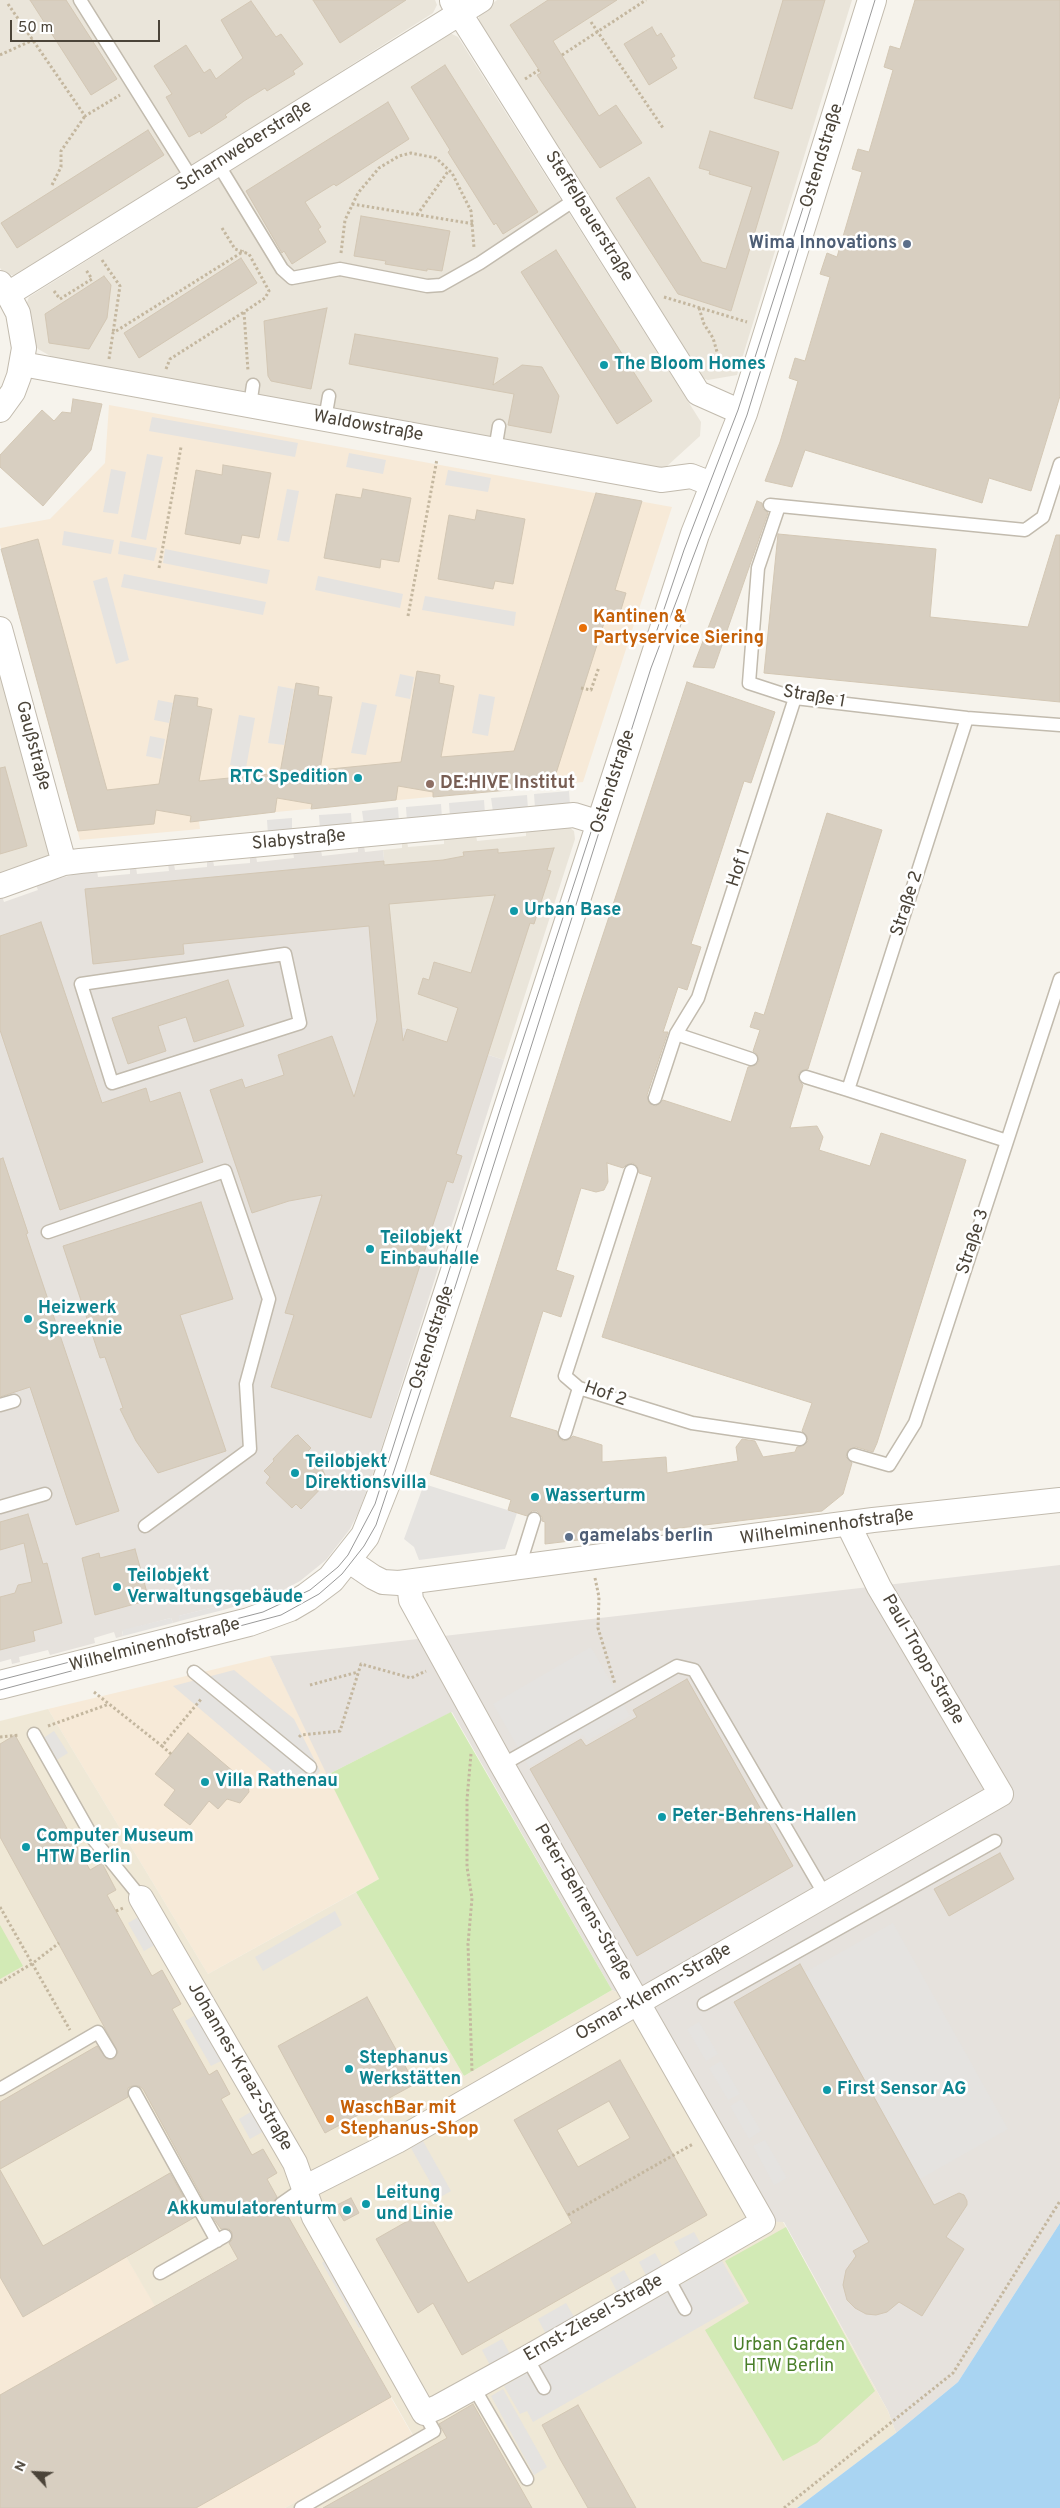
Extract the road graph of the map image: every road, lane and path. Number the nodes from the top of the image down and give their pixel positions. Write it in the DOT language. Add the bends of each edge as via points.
graph roads {
  1 [pos="80,0"];
  2 [pos="481,0"];
  3 [pos="646,0"];
  4 [pos="872,0"];
  5 [pos="8,4"];
  6 [pos="455,7"];
  7 [pos="591,22"];
  8 [pos="598,31"];
  9 [pos="34,40"];
  10 [pos="562,54"];
  11 [pos="0,55"];
  12 [pos="539,70"];
  13 [pos="524,80"];
  14 [pos="134,86"];
  15 [pos="85,116"];
  16 [pos="663,128"];
  17 [pos="218,164"];
  18 [pos="449,170"];
  19 [pos="192,179"];
  20 [pos="52,185"];
  21 [pos="576,199"];
  22 [pos="352,204"];
  23 [pos="417,215"];
  24 [pos="474,224"];
  25 [pos="222,228"];
  26 [pos="245,251"];
  27 [pos="102,260"];
  28 [pos="480,263"];
  29 [pos="340,269"];
  30 [pos="86,270"];
  31 [pos="4,288"];
  32 [pos="54,290"];
  33 [pos="659,296"];
  34 [pos="698,308"];
  35 [pos="244,312"];
  36 [pos="748,322"];
  37 [pos="113,333"];
  38 [pos="109,359"];
  39 [pos="22,364"];
  40 [pos="166,369"];
  41 [pos="722,369"];
  42 [pos="250,390"];
  43 [pos="0,410"];
  44 [pos="743,413"];
  45 [pos="499,426"];
  46 [pos="181,447"];
  47 [pos="495,450"];
  48 [pos="438,457"];
  49 [pos="1060,464"];
  50 [pos="714,485"];
  51 [pos="158,568"];
  52 [pos="408,616"];
  53 [pos="0,629"];
  54 [pos="599,666"];
  55 [pos="581,688"];
  56 [pos="795,698"];
  57 [pos="967,718"];
  58 [pos="1060,725"];
  59 [pos="600,822"];
  60 [pos="64,864"];
  61 [pos="0,886"];
  62 [pos="1060,979"];
  63 [pos="676,1034"];
  64 [pos="750,1059"];
  65 [pos="188,1061"];
  66 [pos="806,1077"];
  67 [pos="848,1090"];
  68 [pos="655,1098"];
  69 [pos="1007,1141"];
  70 [pos="631,1171"];
  71 [pos="48,1232"];
  72 [pos="579,1388"];
  73 [pos="14,1400"];
  74 [pos="0,1405"];
  75 [pos="564,1433"];
  76 [pos="800,1439"];
  77 [pos="854,1455"];
  78 [pos="45,1494"];
  79 [pos="1060,1500"];
  80 [pos="0,1507"];
  81 [pos="534,1519"];
  82 [pos="848,1524"];
  83 [pos="145,1526"];
  84 [pos="592,1558"];
  85 [pos="348,1560"];
  86 [pos="519,1567"];
  87 [pos="409,1582"];
  88 [pos="446,1662"];
  89 [pos="194,1672"];
  90 [pos="358,1672"];
  91 [pos="0,1685"];
  92 [pos="310,1685"];
  93 [pos="212,1686"];
  94 [pos="94,1692"];
  95 [pos="620,1699"];
  96 [pos="110,1704"];
  97 [pos="57,1721"];
  98 [pos="34,1734"];
  99 [pos="486,1734"];
  100 [pos="162,1746"];
  101 [pos="289,1749"];
  102 [pos="171,1754"];
  103 [pos="502,1765"];
  104 [pos="310,1767"];
  105 [pos="1001,1794"];
  106 [pos="994,1841"];
  107 [pos="825,1895"];
  108 [pos="141,1898"];
  109 [pos="0,1907"];
  110 [pos="59,1943"];
  111 [pos="33,1963"];
  112 [pos="0,1983"];
  113 [pos="639,2002"];
  114 [pos="704,2004"];
  115 [pos="78,2044"];
  116 [pos="110,2052"];
  117 [pos="0,2089"];
  118 [pos="135,2093"];
  119 [pos="479,2093"];
  120 [pos="713,2132"];
  121 [pos="304,2188"];
  122 [pos="1060,2201"];
  123 [pos="281,2204"];
  124 [pos="568,2216"];
  125 [pos="763,2222"];
  126 [pos="160,2273"];
  127 [pos="667,2276"];
  128 [pos="685,2309"];
  129 [pos="527,2358"];
  130 [pos="474,2388"];
  131 [pos="544,2388"];
  132 [pos="424,2412"];
  133 [pos="527,2479"];
  134 [pos="301,2508"];
  135 [pos="784,2508"];
  1 -- 14 [label="lane"];
  2 -- 6 [label="street, Scharnweberstraße"];
  3 -- 8 [label="path"];
  4 -- 44 [label="street, Ostendstraße"];
  5 -- 9 [label="path"];
  6 -- 17 [label="street, Scharnweberstraße"];
  6 -- 21 [label="street, Steffelbauerstraße"];
  7 -- 8 [label="path"];
  8 -- 10 [label="path"];
  8 -- 16 [label="path"];
  9 -- 11 [label="path"];
  9 -- 15 [label="path"];
  12 -- 13 [label="path"];
  14 -- 15 [label="path"];
  14 -- 19 [label="lane"];
  15 -- 20 [label="path" via="61,152 61,167"];
  17 -- 19 [label="street, Scharnweberstraße"];
  17 -- 29 [label="lane" via="282,269 292,278"];
  18 -- 22 [label="path" via="436,158 410,153 398,156 379,168"];
  18 -- 23 [label="path"];
  18 -- 24 [label="path" via="471,211"];
  19 -- 31 [label="street, Scharnweberstraße"];
  21 -- 28 [label="lane"];
  21 -- 44 [label="street, Steffelbauerstraße" via="698,393"];
  22 -- 23 [label="path"];
  22 -- 29 [label="path" via="341,235"];
  23 -- 24 [label="path"];
  24 -- 28 [label="path" via="474,255"];
  25 -- 26 [label="path" via="236,249"];
  26 -- 35 [label="path" via="269,291 266,298"];
  26 -- 37 [label="path"];
  27 -- 37 [label="path" via="120,286"];
  28 -- 29 [label="lane" via="441,285 427,286"];
  30 -- 32 [label="path" via="92,279 60,300"];
  31 -- 39 [label="street" via="18,313 22,329"];
  33 -- 34 [label="path"];
  34 -- 36 [label="path"];
  34 -- 41 [label="path" via="713,338"];
  35 -- 40 [label="path" via="170,359"];
  35 -- 42 [label="path"];
  37 -- 38 [label="path"];
  39 -- 42 [label="street, Waldowstraße"];
  39 -- 43 [label="street" via="13,392"];
  42 -- 47 [label="street, Waldowstraße"];
  44 -- 50 [label="street, Ostendstraße"];
  45 -- 47 [label="lane"];
  46 -- 51 [label="path"];
  47 -- 50 [label="street, Waldowstraße" via="661,480 691,476"];
  48 -- 52 [label="path"];
  49 -- 56 [label="lane, Straße 1" via="1043,517 1025,530 774,505 758,568 748,683"];
  50 -- 59 [label="street, Ostendstraße"];
  53 -- 60 [label="street, Gaußstraße"];
  54 -- 55 [label="path" via="591,690"];
  56 -- 57 [label="lane, Straße 1"];
  56 -- 63 [label="lane, Hof 1" via="698,998"];
  57 -- 58 [label="lane, Straße 1"];
  57 -- 67 [label="lane, Straße 2"];
  59 -- 60 [label="street, Slabystraße" via="574,816"];
  59 -- 85 [label="street, Ostendstraße" via="386,1483 369,1529"];
  60 -- 61 [label="street, Slabystraße"];
  62 -- 69 [label="lane, Straße 3"];
  63 -- 64 [label="lane"];
  63 -- 68 [label="lane, Hof 1"];
  65 -- 65 [label="lane" via="112,1083 81,984 285,954 300,1024"];
  66 -- 67 [label="lane"];
  67 -- 69 [label="lane"];
  69 -- 77 [label="lane, Straße 3" via="915,1423 889,1465"];
  70 -- 72 [label="lane, Hof 2" via="565,1376"];
  71 -- 83 [label="lane" via="225,1171 269,1299 246,1384 250,1449"];
  72 -- 75 [label="lane"];
  72 -- 76 [label="lane, Hof 2" via="692,1423"];
  73 -- 74 [label="lane"];
  78 -- 80 [label="lane"];
  79 -- 82 [label="street, Wilhelminenhofstraße"];
  81 -- 86 [label="lane"];
  82 -- 84 [label="street, Wilhelminenhofstraße"];
  82 -- 105 [label="street, Paul-Tropp-Straße" via="879,1587"];
  84 -- 86 [label="street, Wilhelminenhofstraße"];
  84 -- 95 [label="path" via="599,1597 598,1628"];
  85 -- 87 [label="street, Wilhelminenhofstraße" via="383,1582"];
  85 -- 91 [label="street, Wilhelminenhofstraße" via="320,1589 271,1614"];
  86 -- 87 [label="street, Wilhelminenhofstraße"];
  87 -- 88 [label="street, Peter-Behrens-Straße" via="411,1600"];
  88 -- 90 [label="path" via="411,1678 361,1664"];
  88 -- 99 [label="street, Peter-Behrens-Straße"];
  89 -- 93 [label="lane, Wilhelminenhofstraße"];
  90 -- 92 [label="path"];
  90 -- 101 [label="path" via="340,1731 301,1735"];
  93 -- 100 [label="path"];
  93 -- 101 [label="lane, Wilhelminenhofstraße"];
  94 -- 96 [label="path"];
  95 -- 103 [label="lane"];
  95 -- 107 [label="lane" via="676,1666 694,1670"];
  96 -- 97 [label="path"];
  96 -- 100 [label="path"];
  98 -- 108 [label="lane, Johannes-Kraaz-Straße" via="94,1840"];
  99 -- 103 [label="street, Peter-Behrens-Straße"];
  99 -- 119 [label="path" via="473,1741 467,1799 467,1867 472,1898 468,1944 472,2077"];
  100 -- 102 [label="path"];
  101 -- 104 [label="lane, Wilhelminenhofstraße"];
  103 -- 113 [label="street, Peter-Behrens-Straße"];
  105 -- 107 [label="street, Osmar-Klemm-Straße"];
  106 -- 114 [label="lane"];
  107 -- 113 [label="street, Osmar-Klemm-Straße"];
  108 -- 121 [label="street, Johannes-Kraaz-Straße" via="294,2162"];
  109 -- 111 [label="path"];
  110 -- 111 [label="path"];
  111 -- 112 [label="path"];
  111 -- 115 [label="path"];
  113 -- 119 [label="street, Osmar-Klemm-Straße"];
  113 -- 120 [label="street, Peter-Behrens-Straße"];
  115 -- 116 [label="lane" via="98,2032"];
  115 -- 117 [label="lane"];
  118 -- 126 [label="lane" via="221,2239"];
  119 -- 121 [label="street, Osmar-Klemm-Straße"];
  120 -- 124 [label="path"];
  120 -- 125 [label="street, Peter-Behrens-Straße"];
  121 -- 123 [label="lane"];
  121 -- 132 [label="street, Johannes-Kraaz-Straße" via="314,2217"];
  122 -- 135 [label="path" via="953,2373"];
  125 -- 127 [label="street, Ernst-Ziesel-Straße"];
  127 -- 128 [label="lane"];
  127 -- 129 [label="street, Ernst-Ziesel-Straße"];
  129 -- 130 [label="street, Ernst-Ziesel-Straße"];
  129 -- 131 [label="lane"];
  130 -- 132 [label="street, Ernst-Ziesel-Straße"];
  130 -- 133 [label="lane"];
  132 -- 134 [label="lane" via="434,2431"];
}
